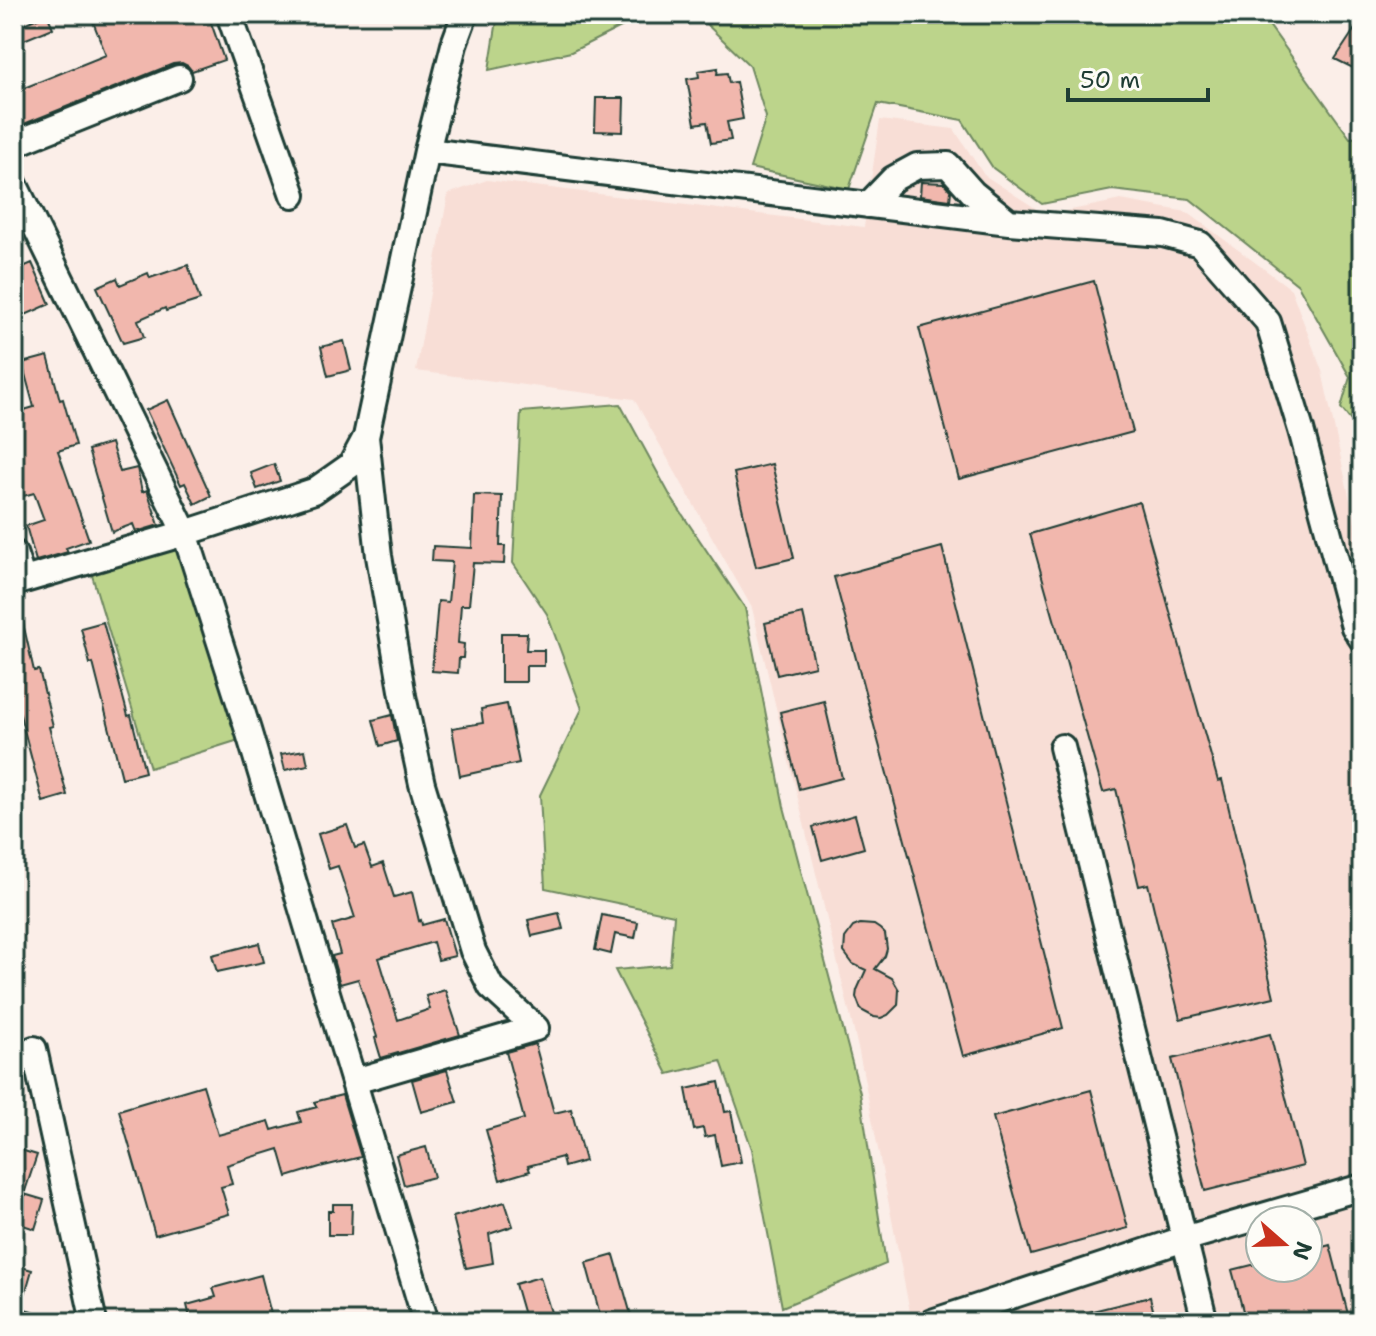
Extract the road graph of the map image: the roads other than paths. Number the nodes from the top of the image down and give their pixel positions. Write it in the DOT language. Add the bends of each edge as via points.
graph roads {
  1 [pos="229,14"];
  2 [pos="465,14"];
  3 [pos="179,78"];
  4 [pos="14,144"];
  5 [pos="427,151"];
  6 [pos="16,194"];
  7 [pos="293,195"];
  8 [pos="868,205"];
  9 [pos="1009,222"];
  10 [pos="366,437"];
  11 [pos="185,533"];
  12 [pos="14,553"];
  13 [pos="18,582"];
  14 [pos="1362,639"];
  15 [pos="1062,747"];
  16 [pos="34,1049"];
  17 [pos="355,1081"];
  18 [pos="1362,1187"];
  19 [pos="1184,1239"];
  20 [pos="94,1322"];
  21 [pos="426,1322"];
  22 [pos="932,1322"];
  23 [pos="1205,1322"];
  1 -- 7 [label="street"];
  2 -- 5 [label="street"];
  3 -- 4 [label="street"];
  5 -- 8 [label="street"];
  5 -- 10 [label="street"];
  6 -- 11 [label="street"];
  8 -- 9 [label="street"];
  8 -- 9 [label="street" via="893,179 917,166 948,165"];
  9 -- 14 [label="street" via="1163,234 1200,244 1268,322 1354,627"];
  10 -- 11 [label="street" via="351,465 314,491"];
  10 -- 17 [label="street" via="379,556 422,784 473,951 491,987 536,1028"];
  11 -- 13 [label="street"];
  11 -- 17 [label="street"];
  12 -- 13 [label="street"];
  15 -- 19 [label="street"];
  16 -- 20 [label="street"];
  17 -- 21 [label="street"];
  18 -- 19 [label="street"];
  19 -- 22 [label="street"];
  19 -- 23 [label="street"];
}
